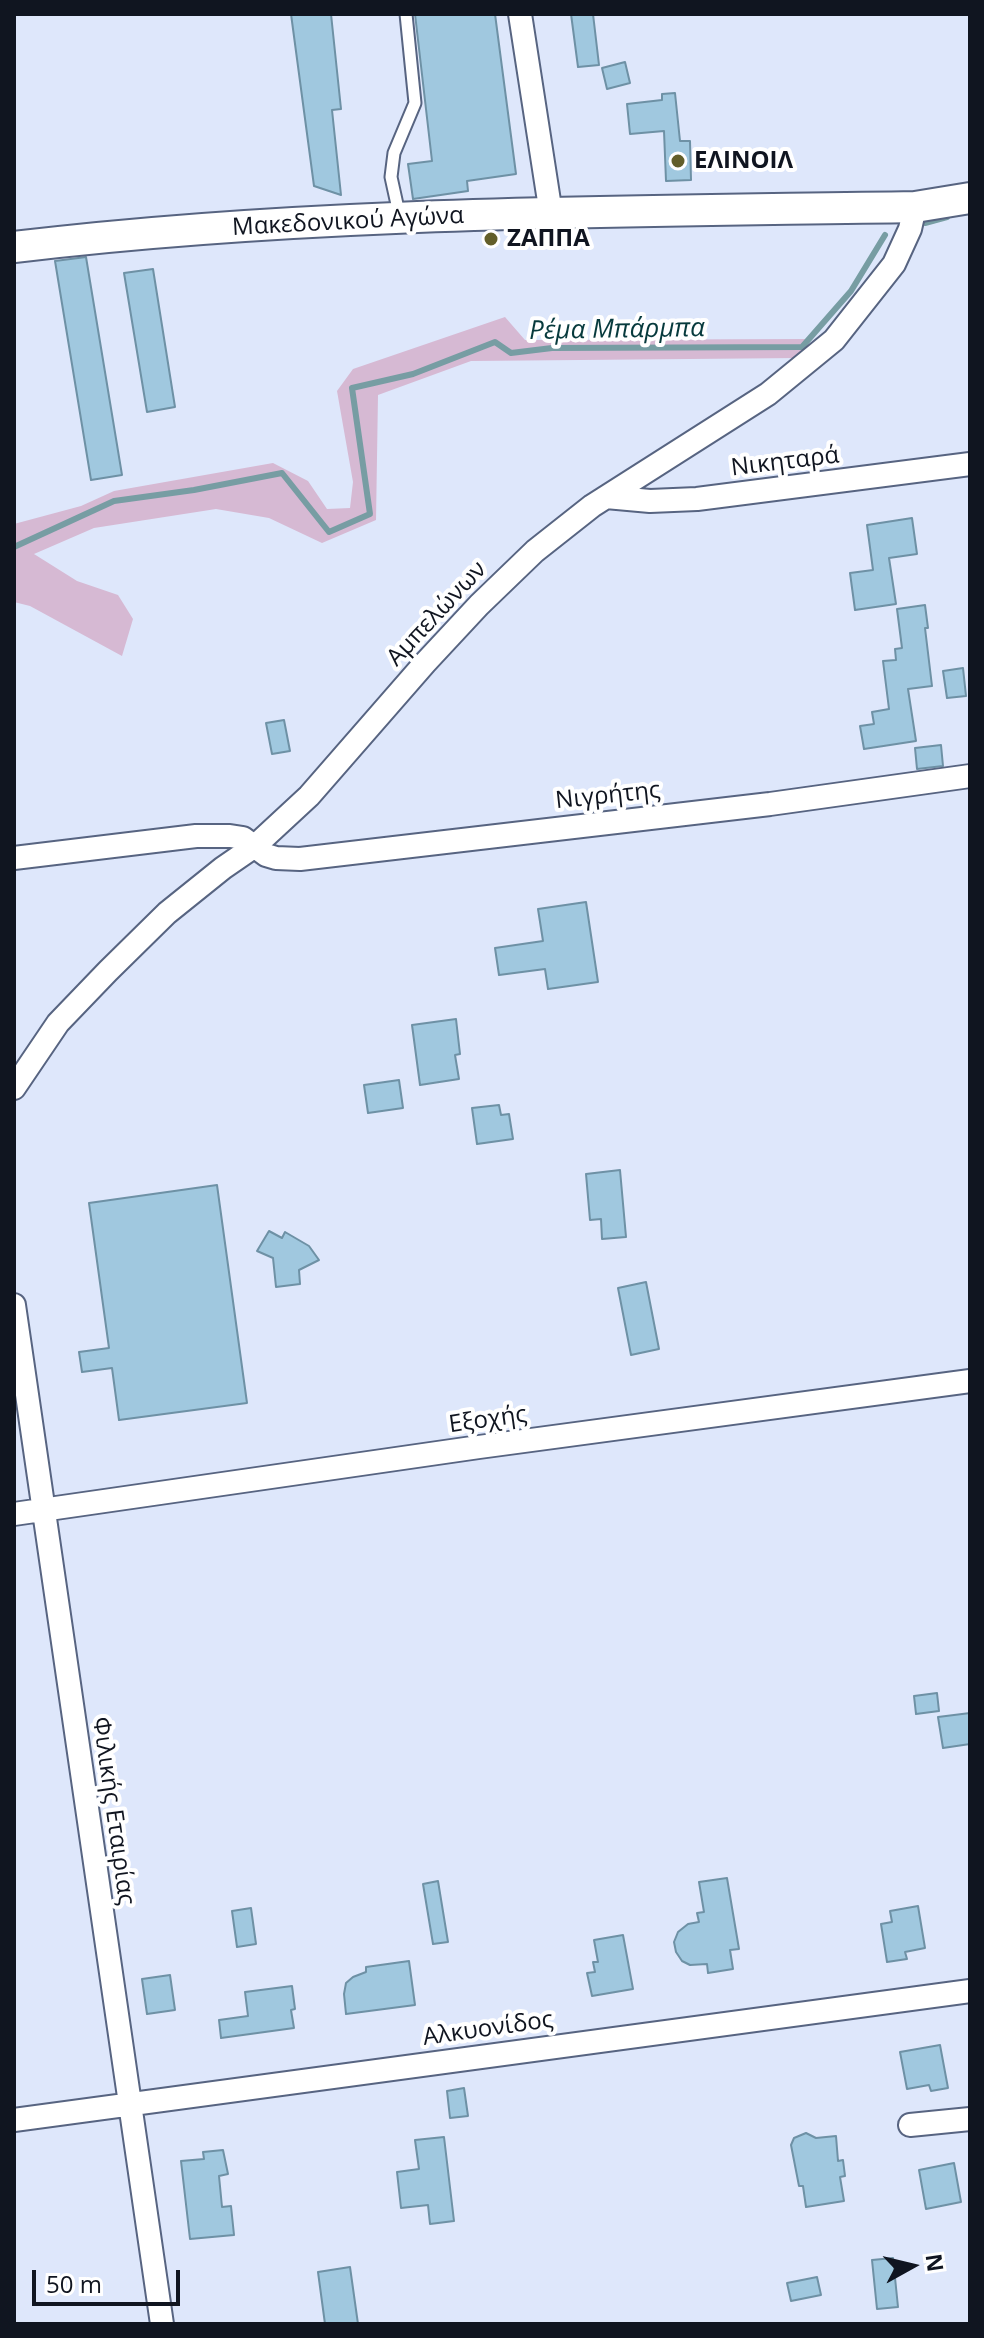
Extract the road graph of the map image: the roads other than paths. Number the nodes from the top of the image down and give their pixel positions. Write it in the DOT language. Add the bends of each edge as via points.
graph roads {
  1 [pos="406,14"];
  2 [pos="520,14"];
  3 [pos="970,198"];
  4 [pos="915,207"];
  5 [pos="551,214"];
  6 [pos="400,218"];
  7 [pos="14,247"];
  8 [pos="970,464"];
  9 [pos="606,497"];
  10 [pos="970,776"];
  11 [pos="255,846"];
  12 [pos="14,858"];
  13 [pos="14,1088"];
  14 [pos="14,1305"];
  15 [pos="970,1381"];
  16 [pos="43,1510"];
  17 [pos="14,1514"];
  18 [pos="970,1991"];
  19 [pos="129,2104"];
  20 [pos="970,2119"];
  21 [pos="14,2120"];
  22 [pos="910,2125"];
  23 [pos="162,2324"];
  1 -- 6 [label="lane" via="415,103 394,153 391,177"];
  2 -- 5 [label="street"];
  3 -- 4 [label="main road, Μακεδονικού Αγώνα"];
  4 -- 5 [label="main road, Μακεδονικού Αγώνα"];
  4 -- 9 [label="street, Αμπελώνων" via="894,264 834,340 768,394"];
  5 -- 6 [label="main road, Μακεδονικού Αγώνα"];
  6 -- 7 [label="main road, Μακεδονικού Αγώνα" via="141,233"];
  8 -- 9 [label="street, Νικηταρά" via="697,499"];
  9 -- 11 [label="street, Αμπελώνων" via="535,551 479,605 309,796"];
  10 -- 11 [label="street, Νιγρήτης" via="300,859 276,858"];
  11 -- 12 [label="street, Νιγρήτης" via="243,838 196,836"];
  11 -- 13 [label="street, Αμπελώνων" via="167,913 108,971 58,1023"];
  14 -- 16 [label="street, Φιλικής Εταιρίας"];
  15 -- 16 [label="street, Εξοχής"];
  16 -- 17 [label="street, Εξοχής"];
  16 -- 19 [label="street, Φιλικής Εταιρίας"];
  18 -- 19 [label="street, Αλκυονίδος"];
  19 -- 21 [label="street, Αλκυονίδος"];
  19 -- 23 [label="street, Φιλικής Εταιρίας"];
  20 -- 22 [label="street"];
}
